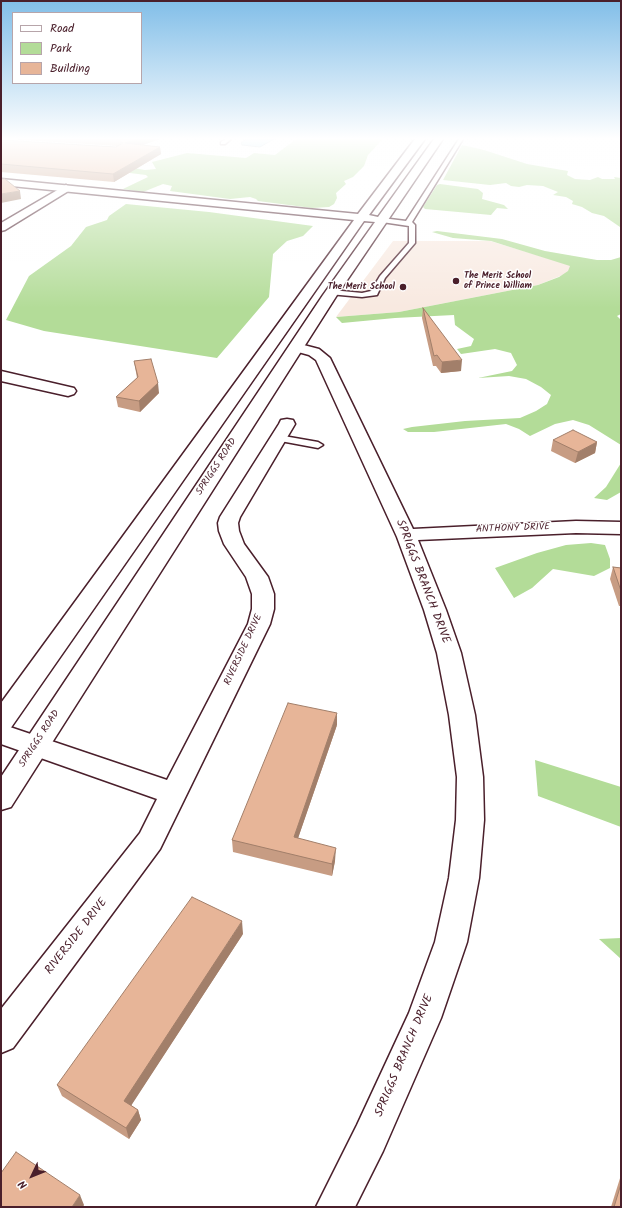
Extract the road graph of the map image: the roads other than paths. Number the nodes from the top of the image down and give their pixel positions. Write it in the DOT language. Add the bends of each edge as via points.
graph roads {
  1 [pos="54,195"];
  2 [pos="139,195"];
  3 [pos="378,195"];
  4 [pos="399,195"];
  5 [pos="425,195"];
  6 [pos="361,218"];
  7 [pos="382,220"];
  8 [pos="408,223"];
  9 [pos="1,228"];
  10 [pos="332,292"];
  11 [pos="296,348"];
  12 [pos="1,376"];
  13 [pos="68,391"];
  14 [pos="282,432"];
  15 [pos="318,445"];
  16 [pos="621,528"];
  17 [pos="406,535"];
  18 [pos="1,722"];
  19 [pos="1,734"];
  20 [pos="35,747"];
  21 [pos="173,794"];
  22 [pos="1,799"];
  23 [pos="1,1036"];
  24 [pos="335,1207"];
  1 -- 9 [label="main road"];
  2 -- 6 [label="main road"];
  3 -- 6 [label="main road"];
  4 -- 7 [label="main road, SPRIGGS ROAD"];
  5 -- 8 [label="lane"];
  6 -- 7 [label="main road"];
  6 -- 18 [label="main road"];
  7 -- 8 [label="lane"];
  7 -- 10 [label="main road, SPRIGGS ROAD"];
  8 -- 10 [label="lane" via="412,225 412,243 382,277 374,293 362,296"];
  10 -- 11 [label="main road, SPRIGGS ROAD"];
  11 -- 17 [label="main road, SPRIGGS BRANCH DRIVE" via="314,352 322,358"];
  11 -- 20 [label="main road, SPRIGGS ROAD"];
  12 -- 13 [label="main road"];
  14 -- 15 [label="lane"];
  14 -- 21 [label="main road, RIVERSIDE DRIVE" via="228,524 228,531 234,544 260,585 262,615"];
  16 -- 17 [label="main road, ANTHONY DRIVE" via="503,529"];
  17 -- 24 [label="main road, SPRIGGS BRANCH DRIVE" via="436,610 449,653 462,715 470,777 470,820 464,878 451,942 424,1018 370,1138"];
  19 -- 20 [label="main road"];
  20 -- 21 [label="main road"];
  20 -- 22 [label="main road, SPRIGGS ROAD"];
  21 -- 23 [label="main road, RIVERSIDE DRIVE" via="150,841"];
}
